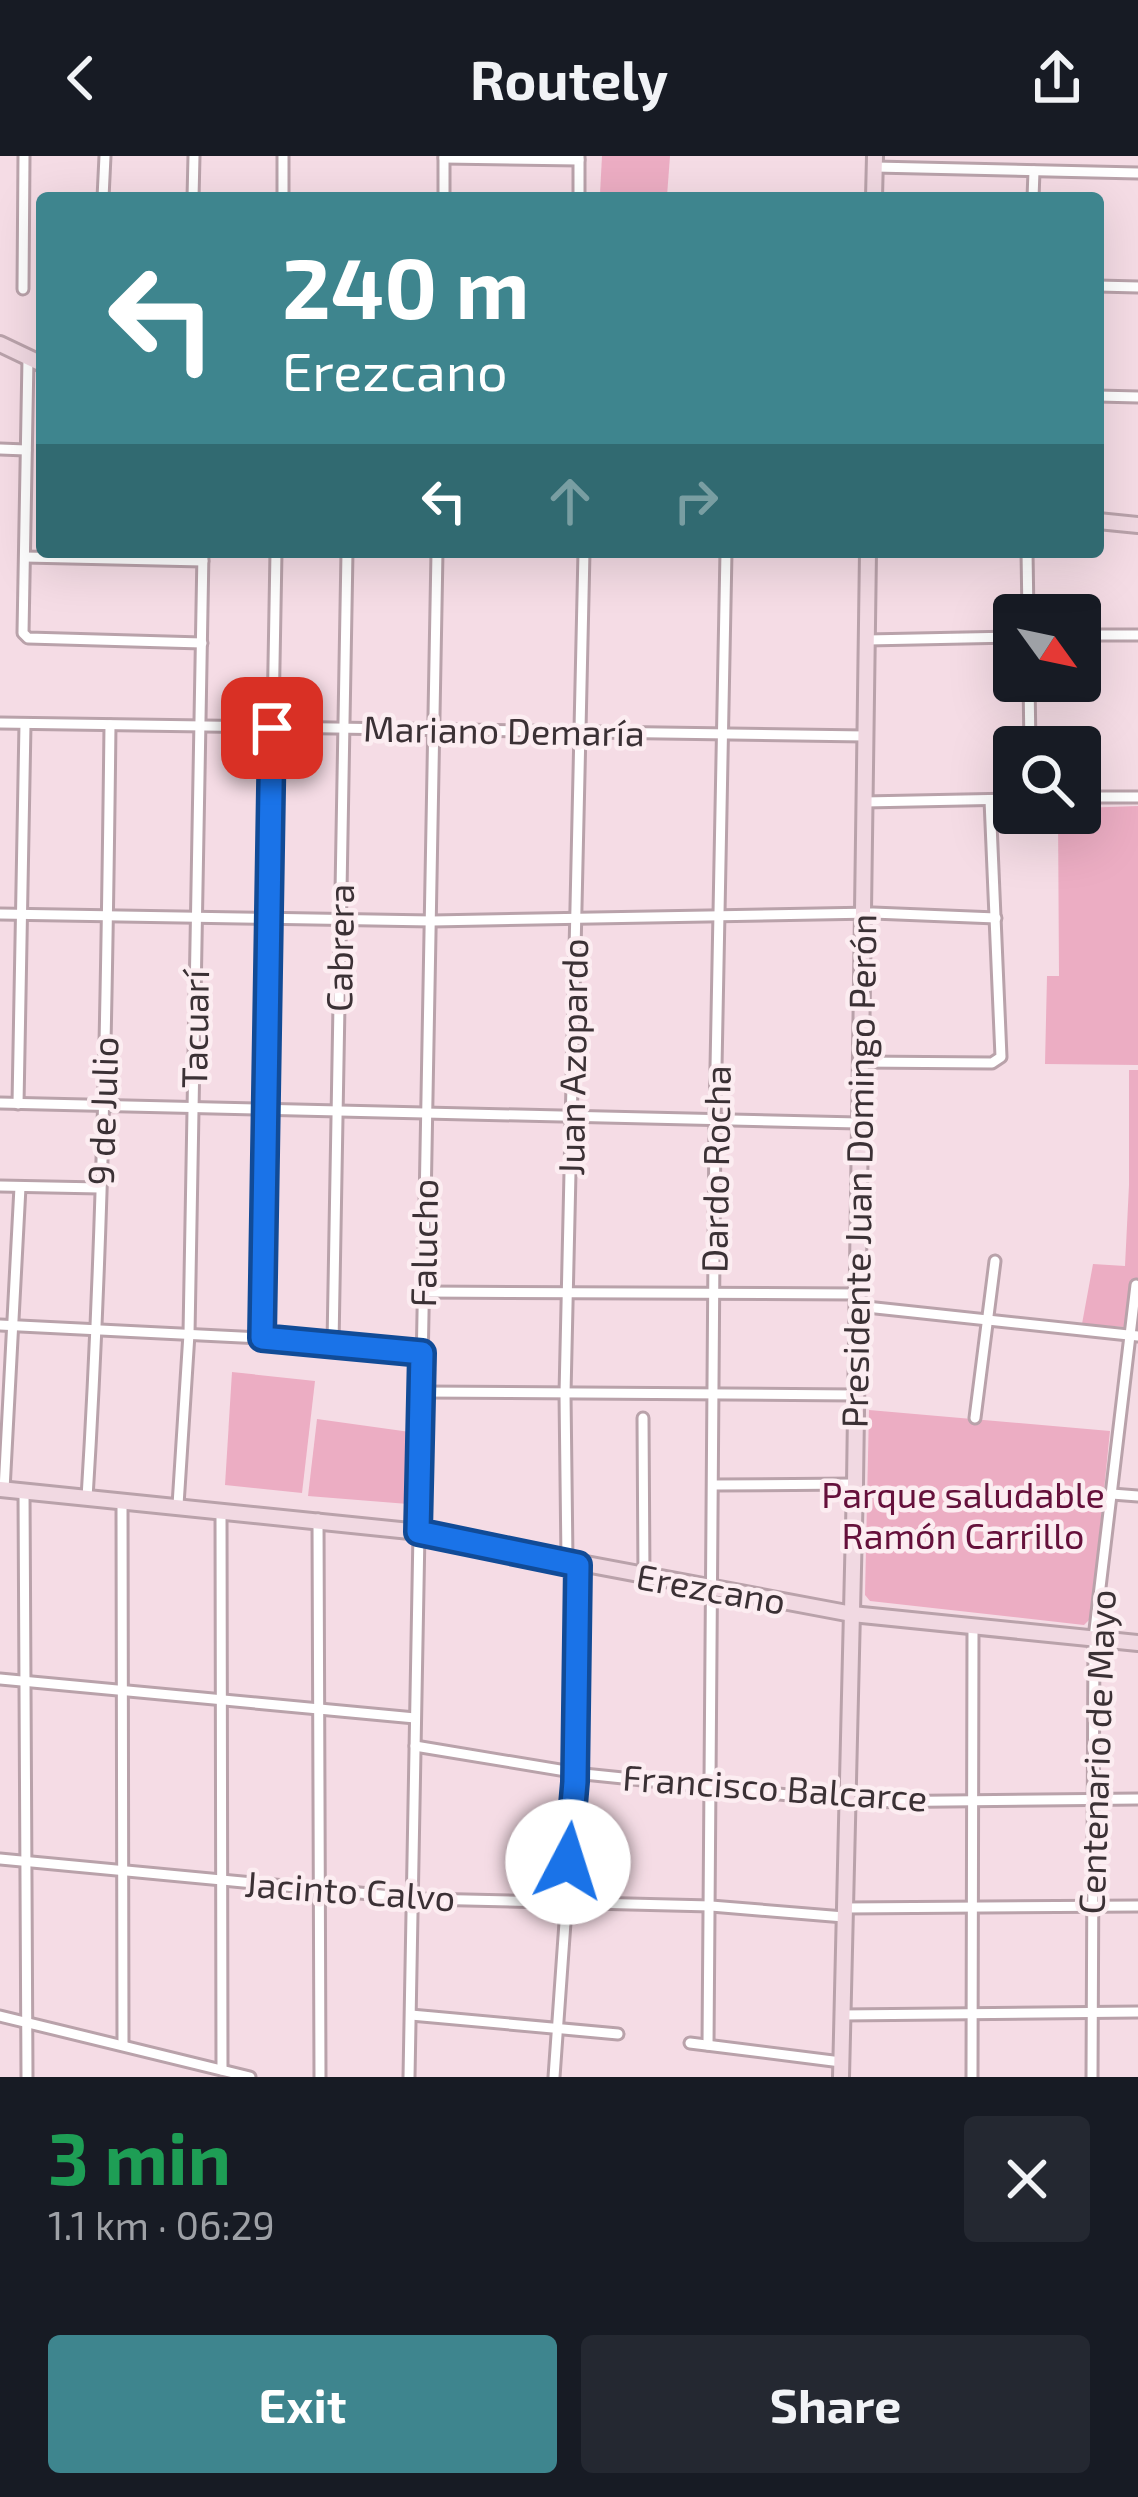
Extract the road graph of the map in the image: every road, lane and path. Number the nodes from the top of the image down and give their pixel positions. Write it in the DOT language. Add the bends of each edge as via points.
graph roads {
  1 [pos="24,156"];
  2 [pos="105,156"];
  3 [pos="194,156"];
  4 [pos="283,156"];
  5 [pos="444,157"];
  6 [pos="579,158"];
  7 [pos="875,162"];
  8 [pos="1034,171"];
  9 [pos="1138,172"];
  10 [pos="103,192"];
  11 [pos="194,192"];
  12 [pos="283,192"];
  13 [pos="444,192"];
  14 [pos="580,192"];
  15 [pos="874,192"];
  16 [pos="1033,192"];
  17 [pos="25,247"];
  18 [pos="36,247"];
  19 [pos="1104,286"];
  20 [pos="1138,286"];
  21 [pos="23,289"];
  22 [pos="0,344"];
  23 [pos="35,361"];
  24 [pos="1104,396"];
  25 [pos="1138,397"];
  26 [pos="0,449"];
  27 [pos="26,450"];
  28 [pos="26,474"];
  29 [pos="36,474"];
  30 [pos="1104,521"];
  31 [pos="1138,524"];
  32 [pos="25,557"];
  33 [pos="36,557"];
  34 [pos="203,558"];
  35 [pos="276,558"];
  36 [pos="347,558"];
  37 [pos="437,558"];
  38 [pos="584,558"];
  39 [pos="726,558"];
  40 [pos="868,558"];
  41 [pos="1027,558"];
  42 [pos="1028,594"];
  43 [pos="1138,634"];
  44 [pos="1101,635"];
  45 [pos="993,637"];
  46 [pos="867,640"];
  47 [pos="202,643"];
  48 [pos="0,723"];
  49 [pos="26,724"];
  50 [pos="110,725"];
  51 [pos="201,726"];
  52 [pos="272,728"];
  53 [pos="343,728"];
  54 [pos="436,730"];
  55 [pos="580,731"];
  56 [pos="724,734"];
  57 [pos="865,736"];
  58 [pos="1101,797"];
  59 [pos="1138,797"];
  60 [pos="991,800"];
  61 [pos="864,802"];
  62 [pos="0,914"];
  63 [pos="21,914"];
  64 [pos="862,914"];
  65 [pos="108,915"];
  66 [pos="196,917"];
  67 [pos="720,917"];
  68 [pos="269,918"];
  69 [pos="996,918"];
  70 [pos="340,920"];
  71 [pos="577,920"];
  72 [pos="432,922"];
  73 [pos="859,1062"];
  74 [pos="0,1103"];
  75 [pos="18,1103"];
  76 [pos="105,1106"];
  77 [pos="194,1108"];
  78 [pos="268,1108"];
  79 [pos="338,1109"];
  80 [pos="426,1112"];
  81 [pos="571,1116"];
  82 [pos="716,1119"];
  83 [pos="858,1123"];
  84 [pos="0,1186"];
  85 [pos="20,1187"];
  86 [pos="100,1188"];
  87 [pos="995,1261"];
  88 [pos="1136,1285"];
  89 [pos="568,1291"];
  90 [pos="423,1292"];
  91 [pos="715,1292"];
  92 [pos="857,1300"];
  93 [pos="988,1321"];
  94 [pos="6,1325"];
  95 [pos="98,1329"];
  96 [pos="189,1334"];
  97 [pos="1134,1336"];
  98 [pos="262,1338"];
  99 [pos="333,1344"];
  100 [pos="422,1353"];
  101 [pos="423,1392"];
  102 [pos="713,1392"];
  103 [pos="566,1394"];
  104 [pos="855,1395"];
  105 [pos="643,1418"];
  106 [pos="975,1418"];
  107 [pos="854,1484"];
  108 [pos="715,1485"];
  109 [pos="2,1489"];
  110 [pos="24,1492"];
  111 [pos="1112,1494"];
  112 [pos="1138,1496"];
  113 [pos="87,1498"];
  114 [pos="122,1502"];
  115 [pos="178,1505"];
  116 [pos="221,1510"];
  117 [pos="318,1519"];
  118 [pos="418,1532"];
  119 [pos="572,1564"];
  120 [pos="644,1577"];
  121 [pos="714,1589"];
  122 [pos="852,1614"];
  123 [pos="973,1627"];
  124 [pos="1094,1638"];
  125 [pos="1138,1643"];
  126 [pos="0,1679"];
  127 [pos="25,1681"];
  128 [pos="121,1690"];
  129 [pos="220,1699"];
  130 [pos="319,1707"];
  131 [pos="415,1718"];
  132 [pos="415,1746"];
  133 [pos="574,1771"];
  134 [pos="712,1786"];
  135 [pos="1138,1798"];
  136 [pos="1091,1799"];
  137 [pos="847,1801"];
  138 [pos="973,1801"];
  139 [pos="0,1859"];
  140 [pos="25,1862"];
  141 [pos="123,1870"];
  142 [pos="220,1881"];
  143 [pos="319,1888"];
  144 [pos="413,1898"];
  145 [pos="565,1902"];
  146 [pos="711,1906"];
  147 [pos="1138,1906"];
  148 [pos="971,1907"];
  149 [pos="1092,1907"];
  150 [pos="844,1913"];
  151 [pos="1092,2012"];
  152 [pos="1138,2012"];
  153 [pos="842,2014"];
  154 [pos="971,2014"];
  155 [pos="411,2015"];
  156 [pos="0,2016"];
  157 [pos="26,2022"];
  158 [pos="557,2028"];
  159 [pos="618,2035"];
  160 [pos="690,2043"];
  161 [pos="123,2044"];
  162 [pos="708,2045"];
  163 [pos="841,2069"];
  164 [pos="221,2070"];
  165 [pos="27,2077"];
  166 [pos="250,2077"];
  167 [pos="320,2077"];
  168 [pos="409,2077"];
  169 [pos="554,2077"];
  170 [pos="972,2077"];
  171 [pos="1092,2077"];
  1 -- 17 [label="street"];
  2 -- 10 [label="street"];
  3 -- 11 [label="street"];
  4 -- 12 [label="street"];
  5 -- 6 [label="street"];
  5 -- 13 [label="street"];
  6 -- 14 [label="street"];
  7 -- 8 [label="street"];
  7 -- 15 [label="street"];
  8 -- 9 [label="street"];
  8 -- 16 [label="street"];
  17 -- 18 [label="street"];
  17 -- 21 [label="street"];
  19 -- 20 [label="street"];
  22 -- 23 [label="street"];
  23 -- 27 [label="street"];
  24 -- 25 [label="street"];
  26 -- 27 [label="street"];
  27 -- 28 [label="street"];
  28 -- 29 [label="street"];
  28 -- 32 [label="street"];
  30 -- 31 [label="street"];
  32 -- 33 [label="street"];
  32 -- 47 [label="street" via="28,638"];
  34 -- 47 [label="street, Tacuarí"];
  35 -- 52 [label="street"];
  36 -- 53 [label="street, Cabrera"];
  37 -- 54 [label="street, Falucho"];
  38 -- 55 [label="street, Juan Azopardo"];
  39 -- 56 [label="street, Dardo Rocha"];
  40 -- 46 [label="street, Presidente Juan Domingo Perón"];
  41 -- 42 [label="street"];
  43 -- 44 [label="street"];
  45 -- 46 [label="street"];
  46 -- 57 [label="street, Presidente Juan Domingo Perón"];
  47 -- 51 [label="street, Tacuarí"];
  48 -- 49 [label="street, Mariano Demaría"];
  49 -- 50 [label="street, Mariano Demaría"];
  49 -- 63 [label="street"];
  50 -- 51 [label="street, Mariano Demaría"];
  50 -- 65 [label="street, 9 de Julio"];
  51 -- 52 [label="street, Mariano Demaría"];
  51 -- 66 [label="street, Tacuarí"];
  52 -- 53 [label="street, Mariano Demaría"];
  52 -- 68 [label="street"];
  53 -- 54 [label="street, Mariano Demaría"];
  53 -- 70 [label="street, Cabrera"];
  54 -- 55 [label="street, Mariano Demaría"];
  54 -- 72 [label="street, Falucho"];
  55 -- 56 [label="street, Mariano Demaría"];
  55 -- 71 [label="street, Juan Azopardo"];
  56 -- 57 [label="street, Mariano Demaría"];
  56 -- 67 [label="street, Dardo Rocha"];
  57 -- 61 [label="street, Presidente Juan Domingo Perón"];
  58 -- 59 [label="street"];
  60 -- 61 [label="street"];
  60 -- 69 [label="street"];
  61 -- 64 [label="street, Presidente Juan Domingo Perón"];
  62 -- 63 [label="street"];
  63 -- 65 [label="street"];
  63 -- 75 [label="street"];
  64 -- 67 [label="street"];
  64 -- 69 [label="street"];
  64 -- 73 [label="street, Presidente Juan Domingo Perón"];
  65 -- 66 [label="street"];
  65 -- 76 [label="street, 9 de Julio"];
  66 -- 68 [label="street"];
  66 -- 77 [label="street, Tacuarí"];
  67 -- 71 [label="street"];
  67 -- 82 [label="street, Dardo Rocha"];
  68 -- 70 [label="street"];
  68 -- 78 [label="street"];
  69 -- 73 [label="street" via="999,1061"];
  70 -- 72 [label="street"];
  70 -- 79 [label="street, Cabrera"];
  71 -- 72 [label="street"];
  71 -- 81 [label="street, Juan Azopardo"];
  72 -- 80 [label="street, Falucho"];
  73 -- 83 [label="street, Presidente Juan Domingo Perón"];
  74 -- 75 [label="street"];
  75 -- 76 [label="street"];
  76 -- 77 [label="street"];
  76 -- 86 [label="street, 9 de Julio"];
  77 -- 78 [label="street"];
  77 -- 96 [label="street, Tacuarí"];
  78 -- 79 [label="street"];
  78 -- 98 [label="street"];
  79 -- 80 [label="street"];
  79 -- 99 [label="street, Cabrera"];
  80 -- 81 [label="street"];
  80 -- 90 [label="street, Falucho"];
  81 -- 82 [label="street"];
  81 -- 89 [label="street, Juan Azopardo"];
  82 -- 83 [label="street"];
  82 -- 91 [label="street, Dardo Rocha"];
  83 -- 92 [label="street, Presidente Juan Domingo Perón"];
  84 -- 85 [label="street"];
  85 -- 86 [label="street"];
  85 -- 94 [label="street"];
  86 -- 95 [label="street, 9 de Julio"];
  87 -- 93 [label="street"];
  88 -- 97 [label="street, Centenario de Mayo"];
  89 -- 90 [label="street"];
  89 -- 91 [label="street"];
  89 -- 103 [label="street, Juan Azopardo"];
  90 -- 100 [label="street, Falucho"];
  91 -- 92 [label="street"];
  91 -- 102 [label="street, Dardo Rocha"];
  92 -- 93 [label="street"];
  92 -- 104 [label="street, Presidente Juan Domingo Perón"];
  93 -- 97 [label="street"];
  93 -- 106 [label="street"];
  94 -- 95 [label="street"];
  94 -- 109 [label="street"];
  95 -- 96 [label="street"];
  95 -- 113 [label="street, 9 de Julio"];
  96 -- 98 [label="street"];
  96 -- 115 [label="street, Tacuarí"];
  97 -- 111 [label="street, Centenario de Mayo"];
  98 -- 99 [label="street"];
  99 -- 100 [label="street"];
  100 -- 101 [label="street, Falucho"];
  101 -- 103 [label="street"];
  101 -- 118 [label="street, Falucho"];
  102 -- 103 [label="street"];
  102 -- 104 [label="street"];
  102 -- 108 [label="street, Dardo Rocha"];
  103 -- 119 [label="street, Juan Azopardo"];
  104 -- 107 [label="street, Presidente Juan Domingo Perón"];
  105 -- 120 [label="street"];
  107 -- 108 [label="street"];
  107 -- 122 [label="street, Presidente Juan Domingo Perón"];
  108 -- 121 [label="street, Dardo Rocha"];
  109 -- 110 [label="street, Erezcano"];
  110 -- 113 [label="street, Erezcano"];
  110 -- 127 [label="street"];
  111 -- 112 [label="street"];
  111 -- 124 [label="street, Centenario de Mayo"];
  113 -- 114 [label="street, Erezcano"];
  114 -- 115 [label="street, Erezcano"];
  114 -- 128 [label="street"];
  115 -- 116 [label="street, Erezcano"];
  116 -- 117 [label="street, Erezcano"];
  116 -- 129 [label="street"];
  117 -- 118 [label="street, Erezcano"];
  117 -- 130 [label="street"];
  118 -- 119 [label="street, Erezcano"];
  118 -- 131 [label="street, Falucho"];
  119 -- 120 [label="street, Erezcano"];
  119 -- 133 [label="street, Juan Azopardo"];
  120 -- 121 [label="street, Erezcano"];
  121 -- 122 [label="street, Erezcano"];
  121 -- 134 [label="street, Dardo Rocha"];
  122 -- 123 [label="street, Erezcano"];
  122 -- 137 [label="street, Presidente Juan Domingo Perón"];
  123 -- 124 [label="street, Erezcano"];
  123 -- 138 [label="street"];
  124 -- 125 [label="street, Erezcano"];
  124 -- 136 [label="street, Centenario de Mayo"];
  126 -- 127 [label="street"];
  127 -- 128 [label="street"];
  127 -- 140 [label="street"];
  128 -- 129 [label="street"];
  128 -- 141 [label="street"];
  129 -- 130 [label="street"];
  129 -- 142 [label="street"];
  130 -- 131 [label="street"];
  130 -- 143 [label="street"];
  131 -- 132 [label="street, Falucho"];
  132 -- 133 [label="street, Francisco Balcarce"];
  132 -- 144 [label="street, Falucho"];
  133 -- 134 [label="street, Francisco Balcarce"];
  133 -- 145 [label="street, Juan Azopardo"];
  134 -- 137 [label="street, Francisco Balcarce"];
  134 -- 146 [label="street, Dardo Rocha"];
  135 -- 136 [label="street, Francisco Balcarce"];
  136 -- 138 [label="street, Francisco Balcarce"];
  136 -- 149 [label="street, Centenario de Mayo"];
  137 -- 138 [label="street, Francisco Balcarce"];
  137 -- 150 [label="street, Presidente Juan Domingo Perón"];
  138 -- 148 [label="street"];
  139 -- 140 [label="street, Jacinto Calvo"];
  140 -- 141 [label="street, Jacinto Calvo"];
  140 -- 157 [label="street"];
  141 -- 142 [label="street, Jacinto Calvo"];
  141 -- 161 [label="street"];
  142 -- 143 [label="street, Jacinto Calvo"];
  142 -- 164 [label="street"];
  143 -- 144 [label="street, Jacinto Calvo"];
  143 -- 167 [label="street"];
  144 -- 145 [label="street, Jacinto Calvo"];
  144 -- 155 [label="street, Falucho"];
  145 -- 146 [label="street, Jacinto Calvo"];
  145 -- 158 [label="street, Juan Azopardo"];
  146 -- 150 [label="street, Jacinto Calvo"];
  146 -- 162 [label="street, Dardo Rocha"];
  147 -- 149 [label="street, Jacinto Calvo"];
  148 -- 149 [label="street, Jacinto Calvo"];
  148 -- 150 [label="street, Jacinto Calvo"];
  148 -- 154 [label="street"];
  149 -- 151 [label="street, Centenario de Mayo"];
  150 -- 153 [label="street, Presidente Juan Domingo Perón"];
  151 -- 152 [label="street"];
  151 -- 154 [label="street"];
  151 -- 171 [label="street, Centenario de Mayo"];
  153 -- 154 [label="street"];
  153 -- 163 [label="street, Presidente Juan Domingo Perón"];
  154 -- 170 [label="street"];
  155 -- 158 [label="street"];
  155 -- 168 [label="street, Falucho"];
  156 -- 157 [label="street"];
  157 -- 161 [label="street"];
  157 -- 165 [label="street"];
  158 -- 159 [label="street"];
  158 -- 169 [label="street, Juan Azopardo"];
  160 -- 162 [label="street"];
  161 -- 164 [label="street"];
  162 -- 163 [label="street"];
  164 -- 166 [label="street"];
}
